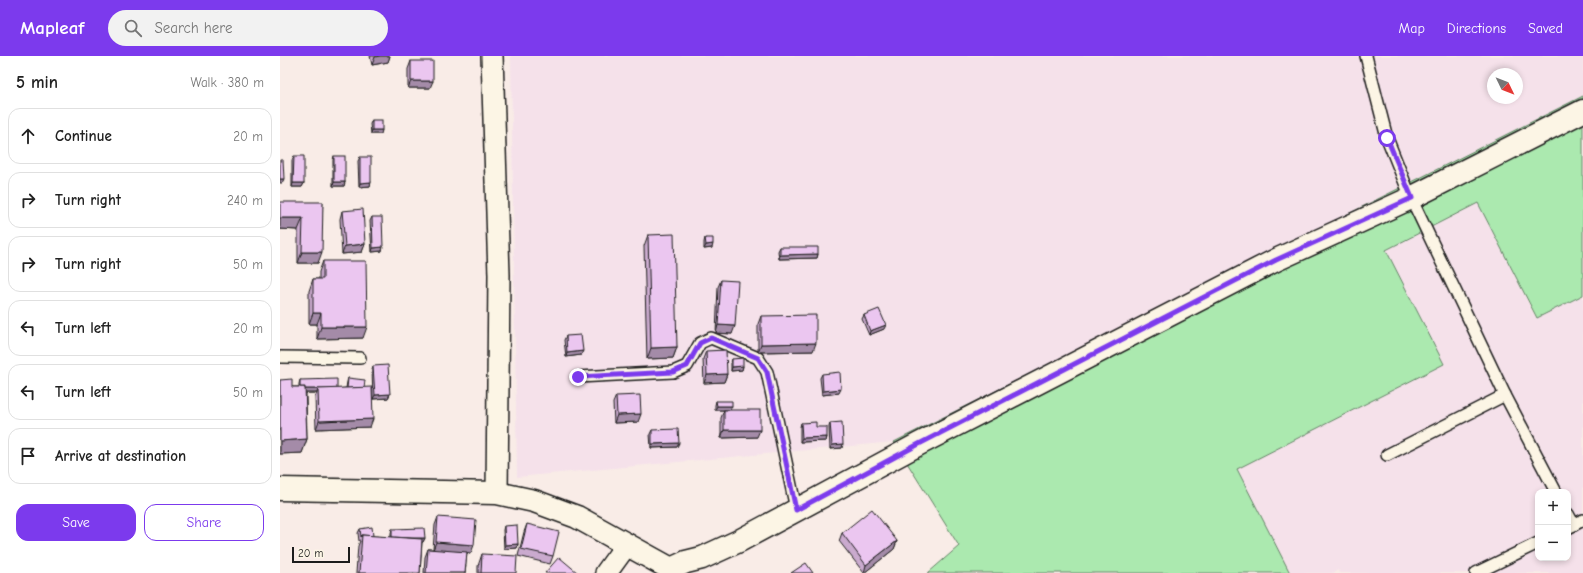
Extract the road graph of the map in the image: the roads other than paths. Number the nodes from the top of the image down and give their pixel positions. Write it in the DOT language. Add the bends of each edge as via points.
graph roads {
  1 [pos="492,56"];
  2 [pos="1366,56"];
  3 [pos="1583,111"];
  4 [pos="1412,198"];
  5 [pos="280,357"];
  6 [pos="360,358"];
  7 [pos="578,377"];
  8 [pos="1505,395"];
  9 [pos="1387,455"];
  10 [pos="280,489"];
  11 [pos="1554,489"];
  12 [pos="497,493"];
  13 [pos="796,510"];
  14 [pos="627,544"];
  15 [pos="1535,544"];
  16 [pos="674,571"];
  17 [pos="606,573"];
  18 [pos="1476,573"];
  1 -- 12 [label="street" via="499,275"];
  2 -- 4 [label="lane" via="1387,138"];
  3 -- 4 [label="street"];
  4 -- 8 [label="lane"];
  4 -- 13 [label="street" via="1276,260 926,440"];
  5 -- 6 [label="lane"];
  7 -- 13 [label="lane" via="673,372 687,366 700,343 711,338 758,358 767,372"];
  8 -- 9 [label="lane"];
  8 -- 11 [label="lane"];
  10 -- 12 [label="street"];
  12 -- 14 [label="street" via="534,501 577,517"];
  13 -- 16 [label="street" via="738,541 702,558 686,562"];
  14 -- 16 [label="street"];
  14 -- 17 [label="street"];
  15 -- 18 [label="lane"];
}
